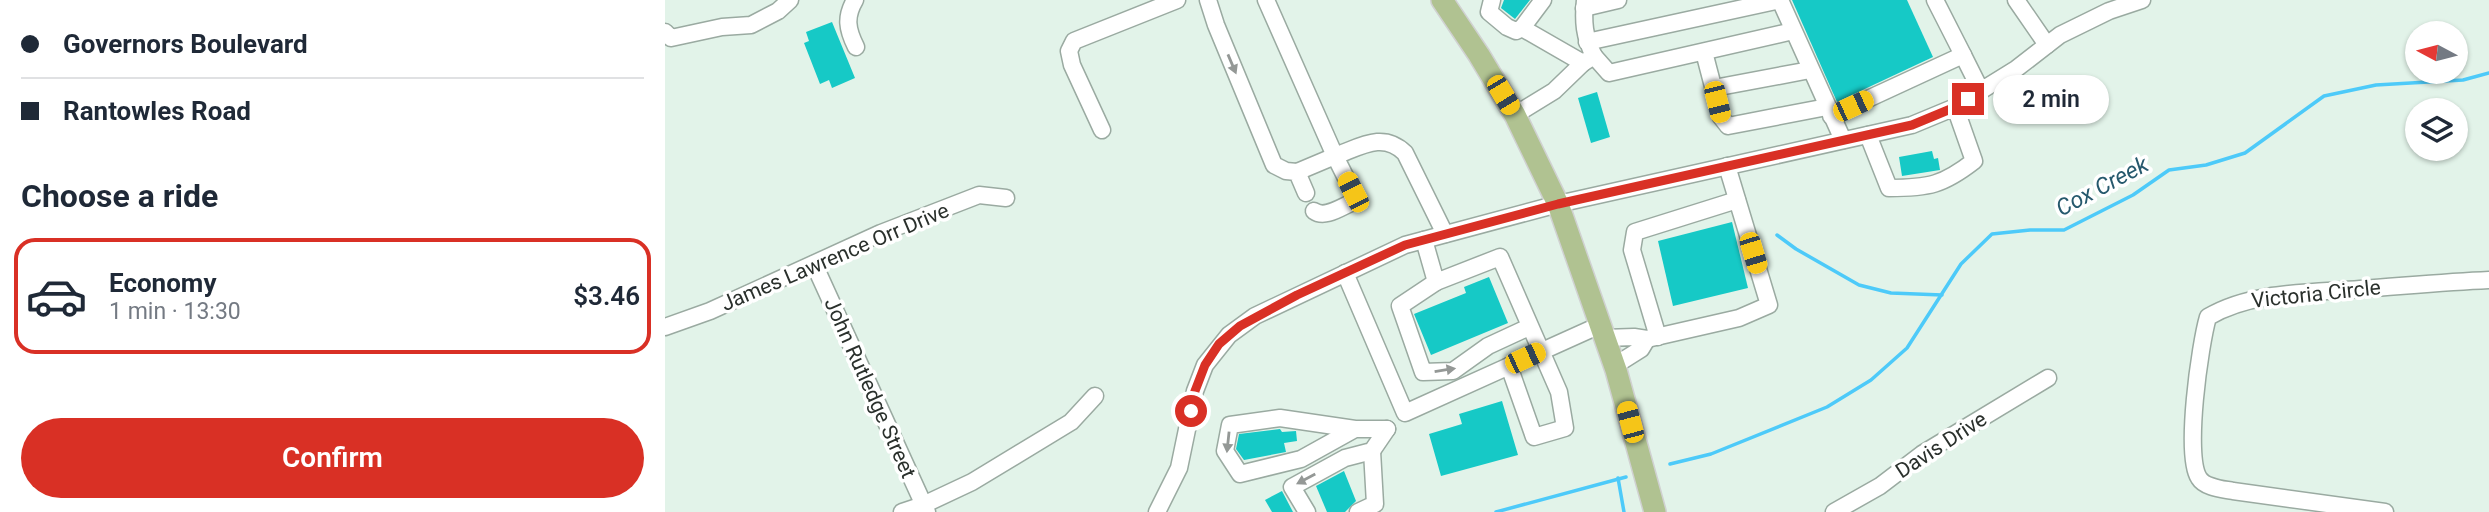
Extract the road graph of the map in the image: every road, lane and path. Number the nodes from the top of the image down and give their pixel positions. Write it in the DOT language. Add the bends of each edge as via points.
graph roads {
  1 [pos="790,0"];
  2 [pos="855,0"];
  3 [pos="1177,0"];
  4 [pos="1208,0"];
  5 [pos="1266,0"];
  6 [pos="1492,0"];
  7 [pos="1543,0"];
  8 [pos="1618,0"];
  9 [pos="1780,0"];
  10 [pos="1935,0"];
  11 [pos="2142,0"];
  12 [pos="1447,2"];
  13 [pos="2023,3"];
  14 [pos="1584,4"];
  15 [pos="1523,28"];
  16 [pos="1793,31"];
  17 [pos="665,32"];
  18 [pos="2047,45"];
  19 [pos="856,47"];
  20 [pos="1704,52"];
  21 [pos="1588,54"];
  22 [pos="1963,55"];
  23 [pos="1810,70"];
  24 [pos="1714,88"];
  25 [pos="1980,91"];
  26 [pos="1955,107"];
  27 [pos="1829,111"];
  28 [pos="1515,115"];
  29 [pos="1102,130"];
  30 [pos="1868,135"];
  31 [pos="1843,141"];
  32 [pos="1335,156"];
  33 [pos="1727,166"];
  34 [pos="1297,172"];
  35 [pos="1306,193"];
  36 [pos="1006,198"];
  37 [pos="1737,201"];
  38 [pos="1558,204"];
  39 [pos="1314,211"];
  40 [pos="1445,234"];
  41 [pos="1424,240"];
  42 [pos="814,264"];
  43 [pos="1345,273"];
  44 [pos="2489,280"];
  45 [pos="1436,282"];
  46 [pos="665,327"];
  47 [pos="1529,327"];
  48 [pos="1602,332"];
  49 [pos="1653,338"];
  50 [pos="1542,350"];
  51 [pos="1509,366"];
  52 [pos="1614,366"];
  53 [pos="2048,378"];
  54 [pos="1095,396"];
  55 [pos="1355,429"];
  56 [pos="1373,451"];
  57 [pos="925,508"];
  58 [pos="2378,511"];
  59 [pos="902,512"];
  60 [pos="1157,512"];
  61 [pos="1307,512"];
  62 [pos="1357,512"];
  63 [pos="1655,512"];
  64 [pos="1834,512"];
  1 -- 17 [label="street" via="751,25 671,38"];
  2 -- 19 [label="street" via="848,12 848,30"];
  3 -- 29 [label="street" via="1074,41 1069,51 1072,65"];
  4 -- 34 [label="street, one-way" via="1274,165"];
  5 -- 32 [label="street"];
  6 -- 15 [label="street" via="1489,12 1511,29"];
  7 -- 15 [label="street"];
  8 -- 14 [label="street"];
  9 -- 16 [label="street"];
  9 -- 21 [label="street"];
  10 -- 22 [label="street"];
  11 -- 18 [label="street" via="2109,11"];
  12 -- 28 [label="main road"];
  13 -- 18 [label="street"];
  14 -- 21 [label="street"];
  15 -- 21 [label="street"];
  16 -- 20 [label="street"];
  16 -- 23 [label="street"];
  18 -- 25 [label="street"];
  20 -- 21 [label="street" via="1609,73"];
  20 -- 24 [label="street"];
  21 -- 28 [label="street" via="1554,91"];
  22 -- 25 [label="street"];
  22 -- 27 [label="street"];
  23 -- 24 [label="street"];
  23 -- 27 [label="street"];
  24 -- 27 [label="street" via="1728,126"];
  25 -- 26 [label="street"];
  26 -- 30 [label="street" via="1912,125"];
  26 -- 30 [label="street" via="1974,161 1937,185 1889,188"];
  27 -- 31 [label="street"];
  28 -- 38 [label="main road"];
  30 -- 31 [label="street"];
  31 -- 33 [label="street"];
  32 -- 34 [label="street"];
  32 -- 39 [label="street" via="1355,198 1324,214"];
  32 -- 40 [label="street" via="1382,140 1396,144 1405,153"];
  33 -- 37 [label="street"];
  33 -- 38 [label="street"];
  34 -- 35 [label="street"];
  36 -- 42 [label="street, James Lawrence Orr Drive" via="979,195"];
  37 -- 49 [label="street" via="1635,232 1632,250"];
  37 -- 49 [label="street" via="1769,305 1739,318"];
  38 -- 40 [label="street"];
  38 -- 48 [label="main road"];
  40 -- 41 [label="street"];
  41 -- 43 [label="street"];
  41 -- 45 [label="street"];
  42 -- 46 [label="street, James Lawrence Orr Drive"];
  42 -- 57 [label="street, John Rutledge Street"];
  43 -- 51 [label="street" via="1405,413"];
  43 -- 60 [label="street" via="1255,316 1219,344 1199,378 1179,468"];
  44 -- 58 [label="street, Victoria Circle" via="2243,301 2208,317 2201,338 2192,462 2199,480 2234,491"];
  45 -- 47 [label="street" via="1500,257"];
  45 -- 47 [label="street, one-way" via="1400,306 1423,372 1453,371 1488,346"];
  47 -- 50 [label="street"];
  48 -- 49 [label="street"];
  48 -- 50 [label="street"];
  48 -- 52 [label="main road"];
  49 -- 52 [label="street"];
  50 -- 51 [label="street"];
  50 -- 51 [label="street" via="1559,392 1565,428 1534,438"];
  52 -- 63 [label="main road"];
  53 -- 64 [label="street, Davis Drive"];
  54 -- 57 [label="street" via="1071,422"];
  55 -- 55 [label="street, one-way" via="1280,418 1230,425 1225,451 1240,474 1301,460"];
  55 -- 56 [label="street" via="1387,429"];
  56 -- 61 [label="street, one-way" via="1345,458 1292,486"];
  56 -- 62 [label="street" via="1375,505"];
  57 -- 59 [label="street"];
}
